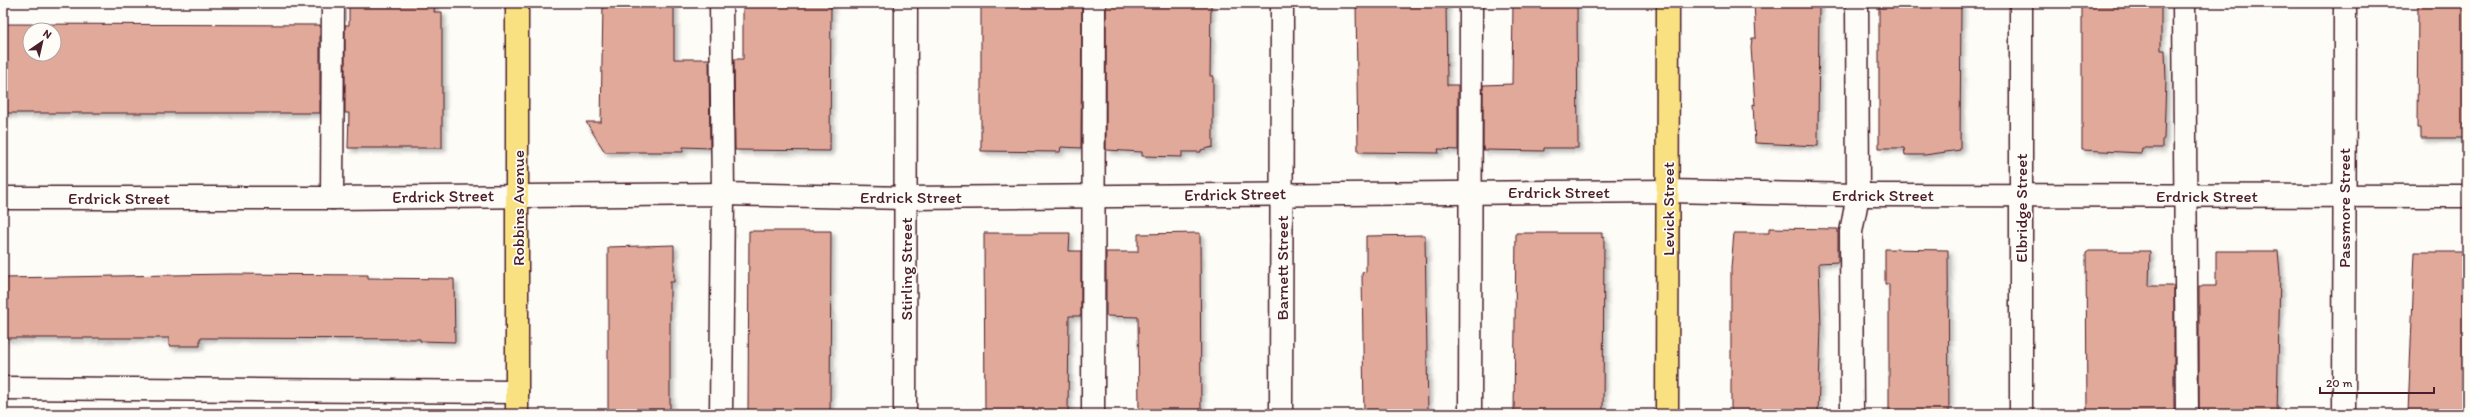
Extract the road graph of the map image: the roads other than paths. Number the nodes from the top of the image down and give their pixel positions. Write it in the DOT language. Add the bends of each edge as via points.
graph roads {
  1 [pos="333,3"];
  2 [pos="517,3"];
  3 [pos="721,3"];
  4 [pos="906,3"];
  5 [pos="1094,3"];
  6 [pos="1282,3"];
  7 [pos="1471,3"];
  8 [pos="1668,3"];
  9 [pos="1857,3"];
  10 [pos="2021,3"];
  11 [pos="2184,3"];
  12 [pos="2345,3"];
  13 [pos="1668,191"];
  14 [pos="1470,192"];
  15 [pos="723,194"];
  16 [pos="1282,194"];
  17 [pos="519,195"];
  18 [pos="1093,195"];
  19 [pos="1858,195"];
  20 [pos="2021,195"];
  21 [pos="2184,196"];
  22 [pos="2344,196"];
  23 [pos="2467,196"];
  24 [pos="3,198"];
  25 [pos="332,198"];
  26 [pos="906,198"];
  27 [pos="3,388"];
  28 [pos="517,392"];
  29 [pos="517,414"];
  30 [pos="721,414"];
  31 [pos="906,414"];
  32 [pos="1093,414"];
  33 [pos="1281,414"];
  34 [pos="1470,414"];
  35 [pos="1667,414"];
  36 [pos="1852,414"];
  37 [pos="2021,414"];
  38 [pos="2187,414"];
  39 [pos="2344,414"];
  1 -- 25 [label="street"];
  2 -- 17 [label="highway, Robbins Avenue"];
  3 -- 15 [label="street"];
  4 -- 26 [label="street, Stirling Street"];
  5 -- 18 [label="street"];
  6 -- 16 [label="street, Barnett Street"];
  7 -- 14 [label="street"];
  8 -- 13 [label="highway, Levick Street"];
  9 -- 19 [label="street"];
  10 -- 20 [label="street, Elbridge Street"];
  11 -- 21 [label="street"];
  12 -- 22 [label="street, Passmore Street"];
  13 -- 14 [label="street, Erdrick Street"];
  13 -- 19 [label="street, Erdrick Street"];
  13 -- 35 [label="highway, Levick Street"];
  14 -- 16 [label="street, Erdrick Street"];
  14 -- 34 [label="street"];
  15 -- 17 [label="street, Erdrick Street"];
  15 -- 26 [label="street, Erdrick Street"];
  15 -- 30 [label="street"];
  16 -- 18 [label="street, Erdrick Street"];
  16 -- 33 [label="street, Barnett Street"];
  17 -- 25 [label="street, Erdrick Street"];
  17 -- 28 [label="highway, Robbins Avenue"];
  18 -- 26 [label="street, Erdrick Street"];
  18 -- 32 [label="street"];
  19 -- 20 [label="street, Erdrick Street"];
  19 -- 36 [label="street" via="1851,232"];
  20 -- 21 [label="street, Erdrick Street"];
  20 -- 37 [label="street, Elbridge Street"];
  21 -- 22 [label="street, Erdrick Street"];
  21 -- 38 [label="street"];
  22 -- 23 [label="street, Erdrick Street"];
  22 -- 39 [label="street, Passmore Street"];
  24 -- 25 [label="street, Erdrick Street"];
  26 -- 31 [label="street, Stirling Street"];
  27 -- 28 [label="street"];
  28 -- 29 [label="highway, Robbins Avenue"];
}
